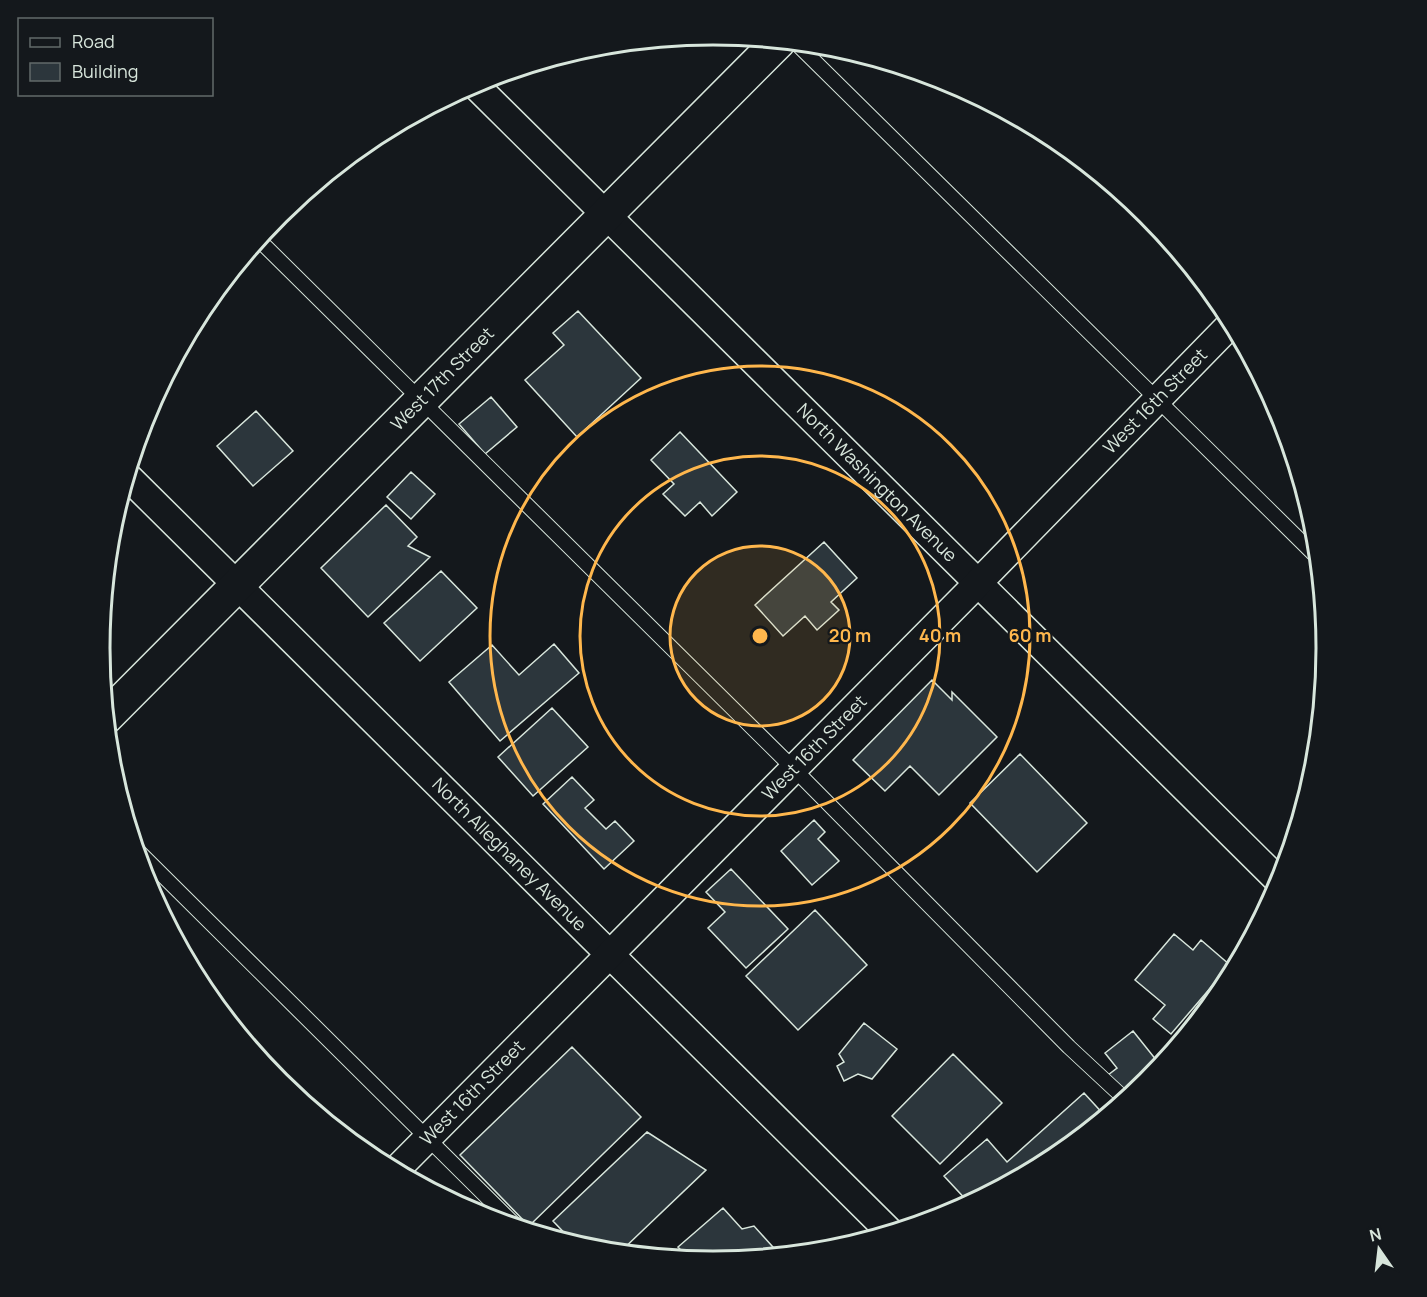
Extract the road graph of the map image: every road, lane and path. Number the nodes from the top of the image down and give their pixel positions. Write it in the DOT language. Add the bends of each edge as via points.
graph roads {
  1 [pos="772,48"];
  2 [pos="806,52"];
  3 [pos="482,92"];
  4 [pos="606,215"];
  5 [pos="265,246"];
  6 [pos="1225,330"];
  7 [pos="1157,400"];
  8 [pos="421,401"];
  9 [pos="134,483"];
  10 [pos="1308,548"];
  11 [pos="978,583"];
  12 [pos="238,586"];
  13 [pos="113,710"];
  14 [pos="794,769"];
  15 [pos="150,863"];
  16 [pos="1273,875"];
  17 [pos="610,954"];
  18 [pos="1120,1094"];
  19 [pos="427,1139"];
  20 [pos="401,1165"];
  21 [pos="503,1214"];
  22 [pos="885,1227"];
  1 -- 4 [label="street, West 17th Street"];
  2 -- 7 [label="lane"];
  3 -- 4 [label="street, North Washington Avenue"];
  4 -- 8 [label="street, West 17th Street"];
  4 -- 11 [label="street, North Washington Avenue"];
  5 -- 8 [label="lane"];
  6 -- 7 [label="street, West 16th Street"];
  7 -- 10 [label="lane"];
  7 -- 11 [label="street, West 16th Street"];
  8 -- 12 [label="street, West 17th Street"];
  8 -- 14 [label="lane"];
  9 -- 12 [label="street, North Alleghaney Avenue"];
  11 -- 14 [label="street, West 16th Street"];
  11 -- 16 [label="street, North Washington Avenue"];
  12 -- 13 [label="street, West 17th Street"];
  12 -- 17 [label="street, North Alleghaney Avenue"];
  14 -- 17 [label="street, West 16th Street"];
  14 -- 18 [label="lane"];
  15 -- 19 [label="lane"];
  17 -- 19 [label="street, West 16th Street"];
  17 -- 22 [label="street, North Alleghaney Avenue"];
  19 -- 20 [label="street, West 16th Street"];
  19 -- 21 [label="lane"];
}
